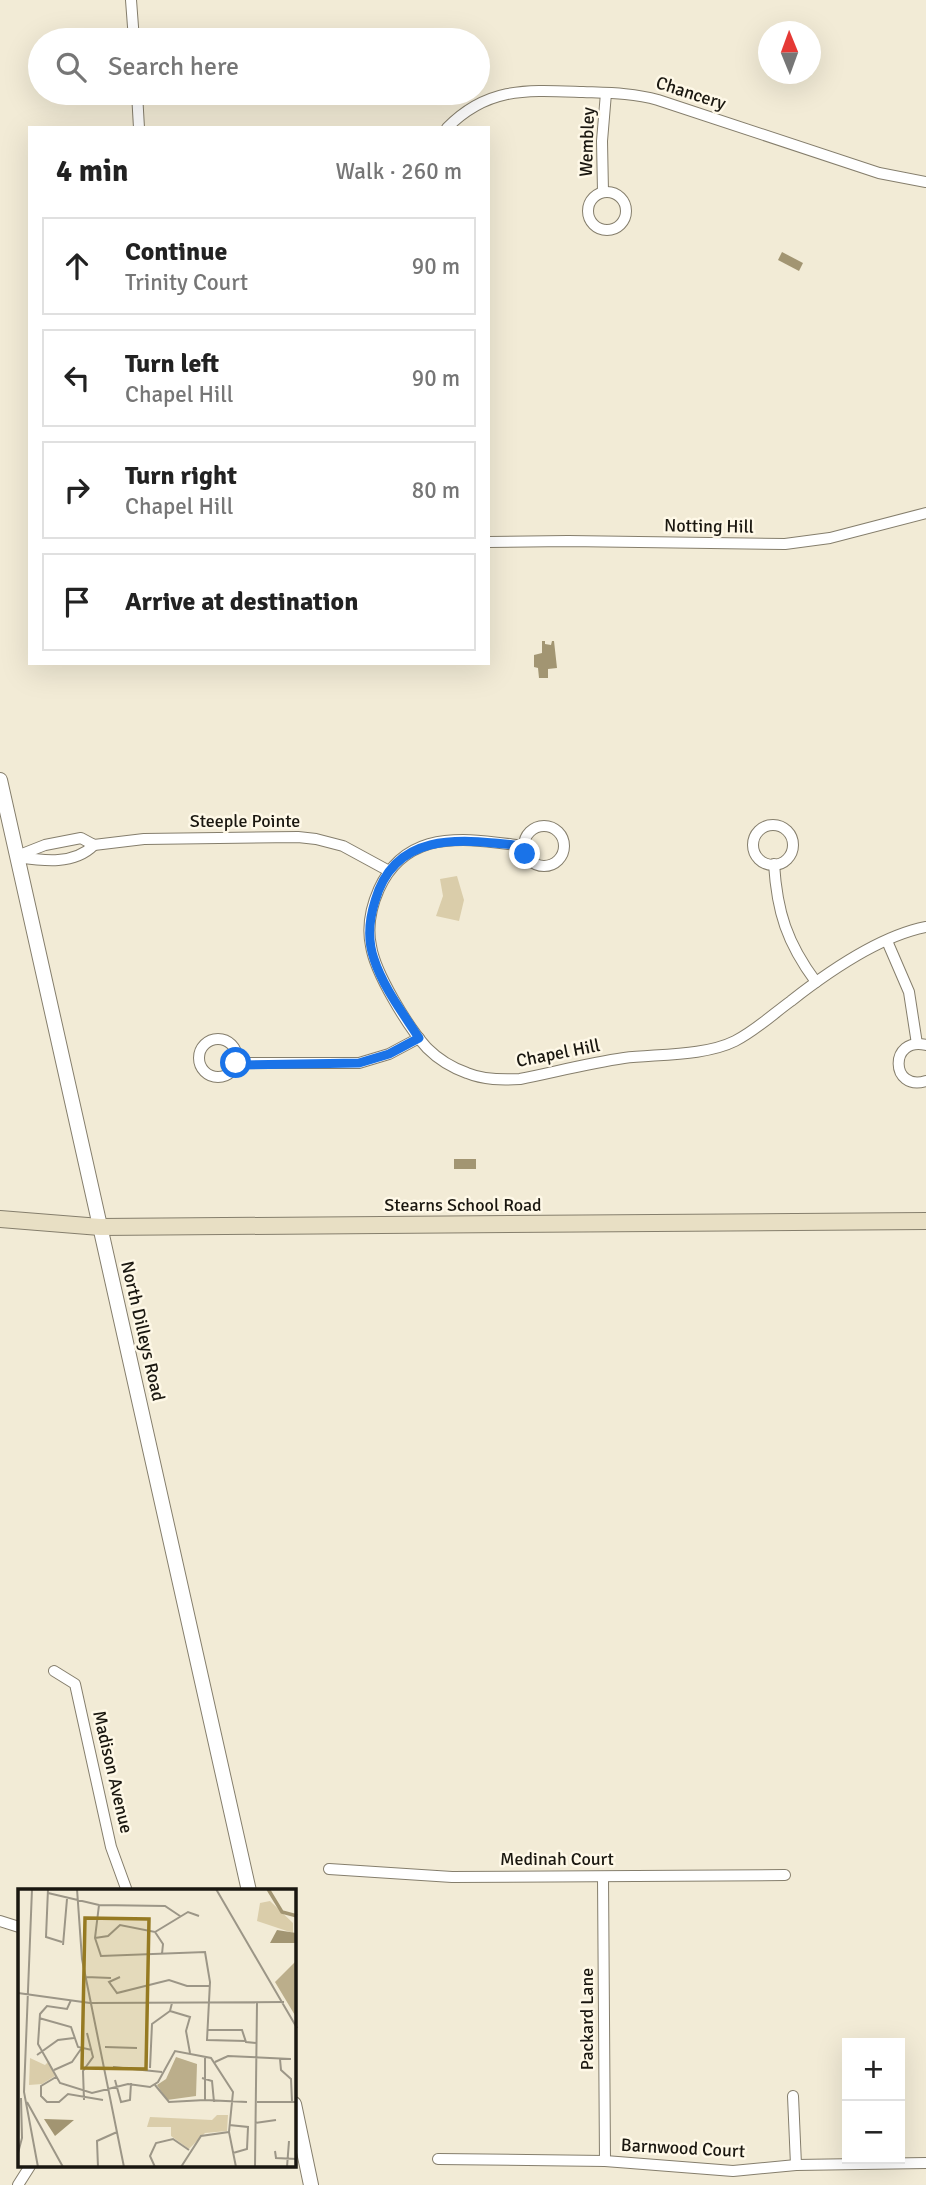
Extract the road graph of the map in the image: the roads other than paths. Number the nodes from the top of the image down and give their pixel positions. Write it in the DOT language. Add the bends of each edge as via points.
graph roads {
  1 [pos="131,0"];
  2 [pos="133,28"];
  3 [pos="606,93"];
  4 [pos="490,99"];
  5 [pos="138,105"];
  6 [pos="475,105"];
  7 [pos="139,126"];
  8 [pos="449,126"];
  9 [pos="926,182"];
  10 [pos="603,192"];
  11 [pos="926,513"];
  12 [pos="490,542"];
  13 [pos="0,780"];
  14 [pos="94,845"];
  15 [pos="524,846"];
  16 [pos="18,856"];
  17 [pos="774,864"];
  18 [pos="389,871"];
  19 [pos="926,928"];
  20 [pos="887,941"];
  21 [pos="816,982"];
  22 [pos="419,1038"];
  23 [pos="921,1045"];
  24 [pos="236,1063"];
  25 [pos="926,1081"];
  26 [pos="0,1219"];
  27 [pos="926,1221"];
  28 [pos="100,1227"];
  29 [pos="54,1671"];
  30 [pos="329,1868"];
  31 [pos="785,1875"];
  32 [pos="603,1877"];
  33 [pos="126,1889"];
  34 [pos="249,1889"];
  35 [pos="0,1921"];
  36 [pos="18,1927"];
  37 [pos="793,2096"];
  38 [pos="296,2114"];
  39 [pos="438,2159"];
  40 [pos="605,2161"];
  41 [pos="926,2163"];
  42 [pos="796,2165"];
  43 [pos="29,2168"];
  44 [pos="18,2185"];
  45 [pos="311,2185"];
  1 -- 2 [label="street"];
  3 -- 4 [label="street, Chancery" via="536,90"];
  3 -- 9 [label="street, Chancery" via="642,95 879,173"];
  3 -- 10 [label="street, Wembley"];
  5 -- 7 [label="street"];
  6 -- 8 [label="street, Chancery"];
  11 -- 12 [label="street, Notting Hill" via="830,538 785,544"];
  13 -- 16 [label="street, North Dilleys Road"];
  14 -- 16 [label="street, Steeple Pointe" via="81,838 68,839"];
  14 -- 16 [label="street, Steeple Pointe" via="85,854 49,862"];
  14 -- 18 [label="street, Steeple Pointe" via="144,839 298,837 339,845"];
  15 -- 18 [label="street, Chapel Hill" via="442,841 412,851"];
  16 -- 28 [label="street, North Dilleys Road"];
  17 -- 21 [label="street" via="783,925"];
  18 -- 22 [label="street, Chapel Hill" via="372,909 370,945 378,970"];
  19 -- 20 [label="street, Chapel Hill"];
  20 -- 21 [label="street, Chapel Hill"];
  20 -- 23 [label="street" via="909,992"];
  21 -- 22 [label="street, Chapel Hill" via="750,1033 727,1044 520,1079 466,1073 442,1060"];
  22 -- 24 [label="street" via="359,1063"];
  23 -- 25 [label="street" via="904,1049 899,1067 910,1081"];
  26 -- 28 [label="main road, Stearns School Road"];
  27 -- 28 [label="main road, Stearns School Road"];
  28 -- 34 [label="street, North Dilleys Road"];
  29 -- 33 [label="street, Madison Avenue" via="75,1685 111,1847"];
  30 -- 32 [label="street, Medinah Court" via="452,1877"];
  31 -- 32 [label="street, Medinah Court"];
  32 -- 40 [label="street, Packard Lane"];
  35 -- 36 [label="street"];
  37 -- 42 [label="street"];
  38 -- 45 [label="street"];
  39 -- 40 [label="street, Barnwood Court"];
  40 -- 42 [label="street, Barnwood Court" via="733,2171"];
  41 -- 42 [label="street, Barnwood Court"];
  43 -- 44 [label="street"];
}
